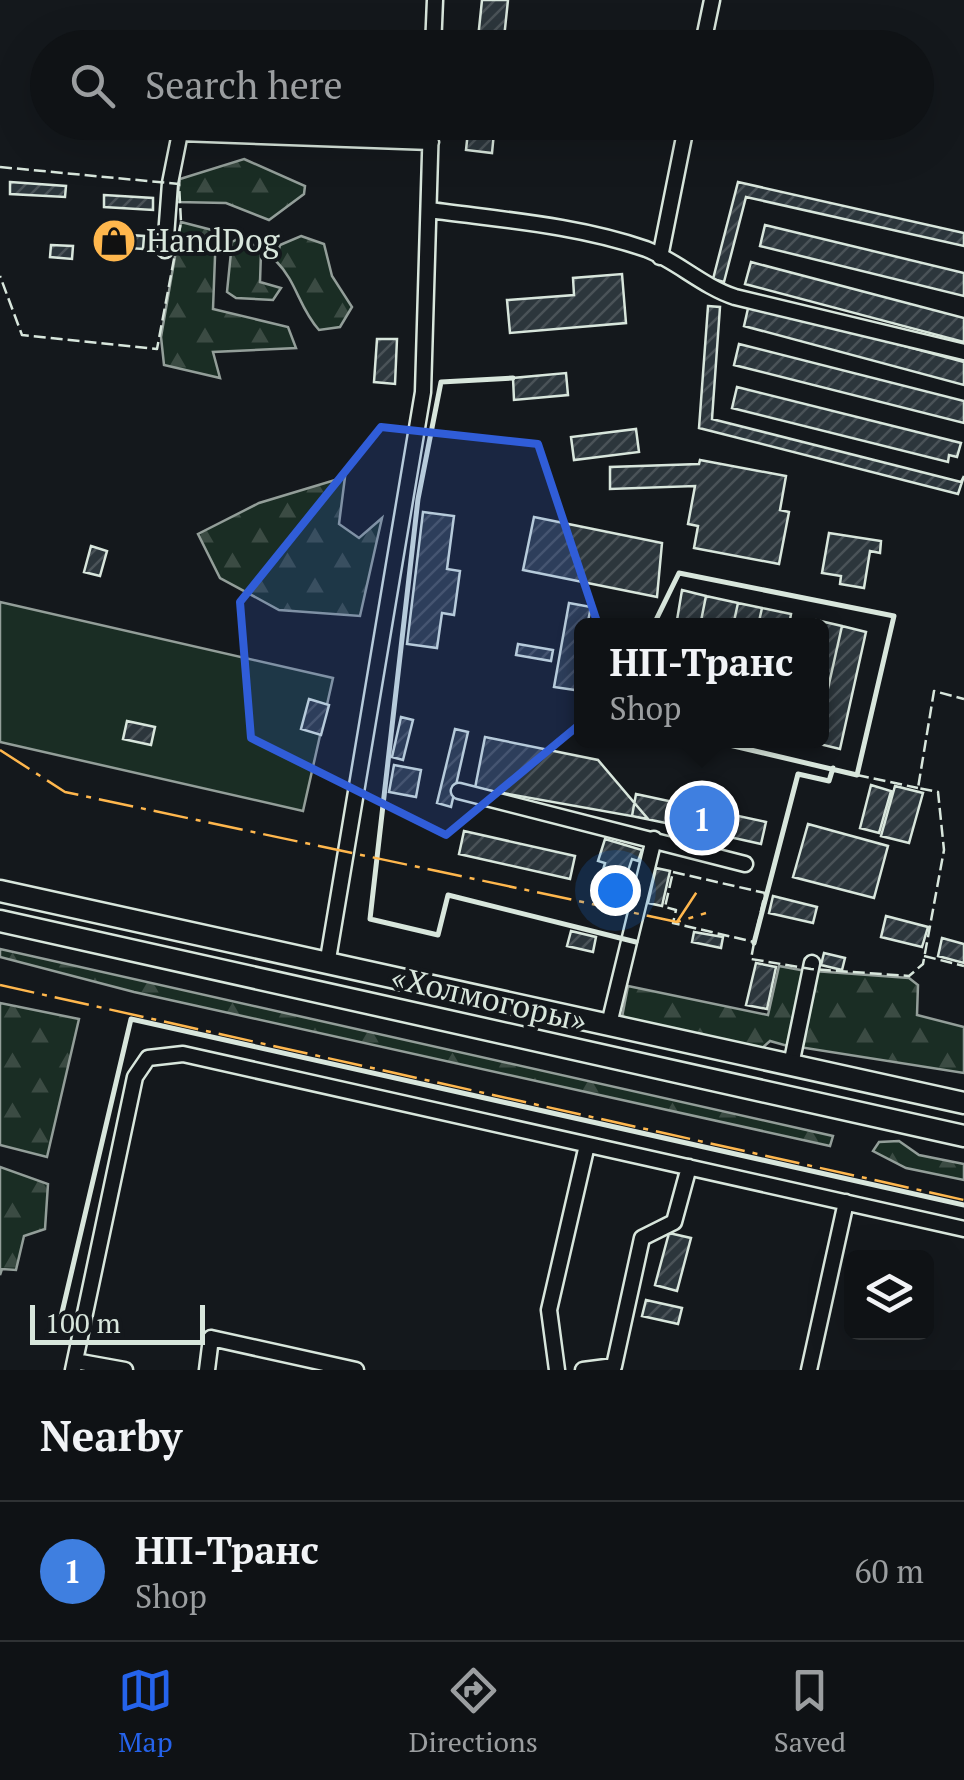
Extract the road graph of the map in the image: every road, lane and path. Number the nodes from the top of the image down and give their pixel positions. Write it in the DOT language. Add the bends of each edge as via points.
graph roads {
  1 [pos="435,0"];
  2 [pos="712,0"];
  3 [pos="434,30"];
  4 [pos="706,30"];
  5 [pos="179,140"];
  6 [pos="375,140"];
  7 [pos="683,140"];
  8 [pos="431,142"];
  9 [pos="430,210"];
  10 [pos="165,250"];
  11 [pos="660,256"];
  12 [pos="964,352"];
  13 [pos="459,791"];
  14 [pos="654,839"];
  15 [pos="745,864"];
  16 [pos="0,892"];
  17 [pos="0,921"];
  18 [pos="812,963"];
  19 [pos="326,964"];
  20 [pos="609,1024"];
  21 [pos="791,1065"];
  22 [pos="964,1104"];
  23 [pos="964,1136"];
  24 [pos="587,1144"];
  25 [pos="690,1168"];
  26 [pos="846,1202"];
  27 [pos="964,1229"];
  28 [pos="74,1365"];
  29 [pos="125,1370"];
  30 [pos="207,1370"];
  31 [pos="356,1370"];
  32 [pos="557,1370"];
  33 [pos="583,1370"];
  34 [pos="809,1370"];
  1 -- 3 [label="street"];
  2 -- 4 [label="street"];
  5 -- 10 [label="street"];
  6 -- 8 [label="street"];
  7 -- 11 [label="street"];
  8 -- 9 [label="street"];
  9 -- 11 [label="street" via="594,232"];
  9 -- 19 [label="street" via="423,392"];
  11 -- 12 [label="street" via="735,297"];
  13 -- 14 [label="street"];
  14 -- 15 [label="street"];
  14 -- 20 [label="street"];
  16 -- 19 [label="highway, «Холмогоры»"];
  17 -- 23 [label="highway, «Холмогоры»"];
  18 -- 21 [label="street"];
  19 -- 20 [label="highway, «Холмогоры»"];
  20 -- 21 [label="highway, «Холмогоры»"];
  21 -- 22 [label="highway, «Холмогоры»"];
  24 -- 25 [label="street"];
  24 -- 28 [label="street" via="183,1054 148,1058 135,1077"];
  24 -- 32 [label="street" via="549,1310"];
  25 -- 26 [label="street"];
  25 -- 33 [label="street" via="674,1222 642,1238 614,1366"];
  26 -- 27 [label="street"];
  26 -- 34 [label="street"];
  28 -- 29 [label="street"];
  30 -- 31 [label="street" via="212,1338"];
}
